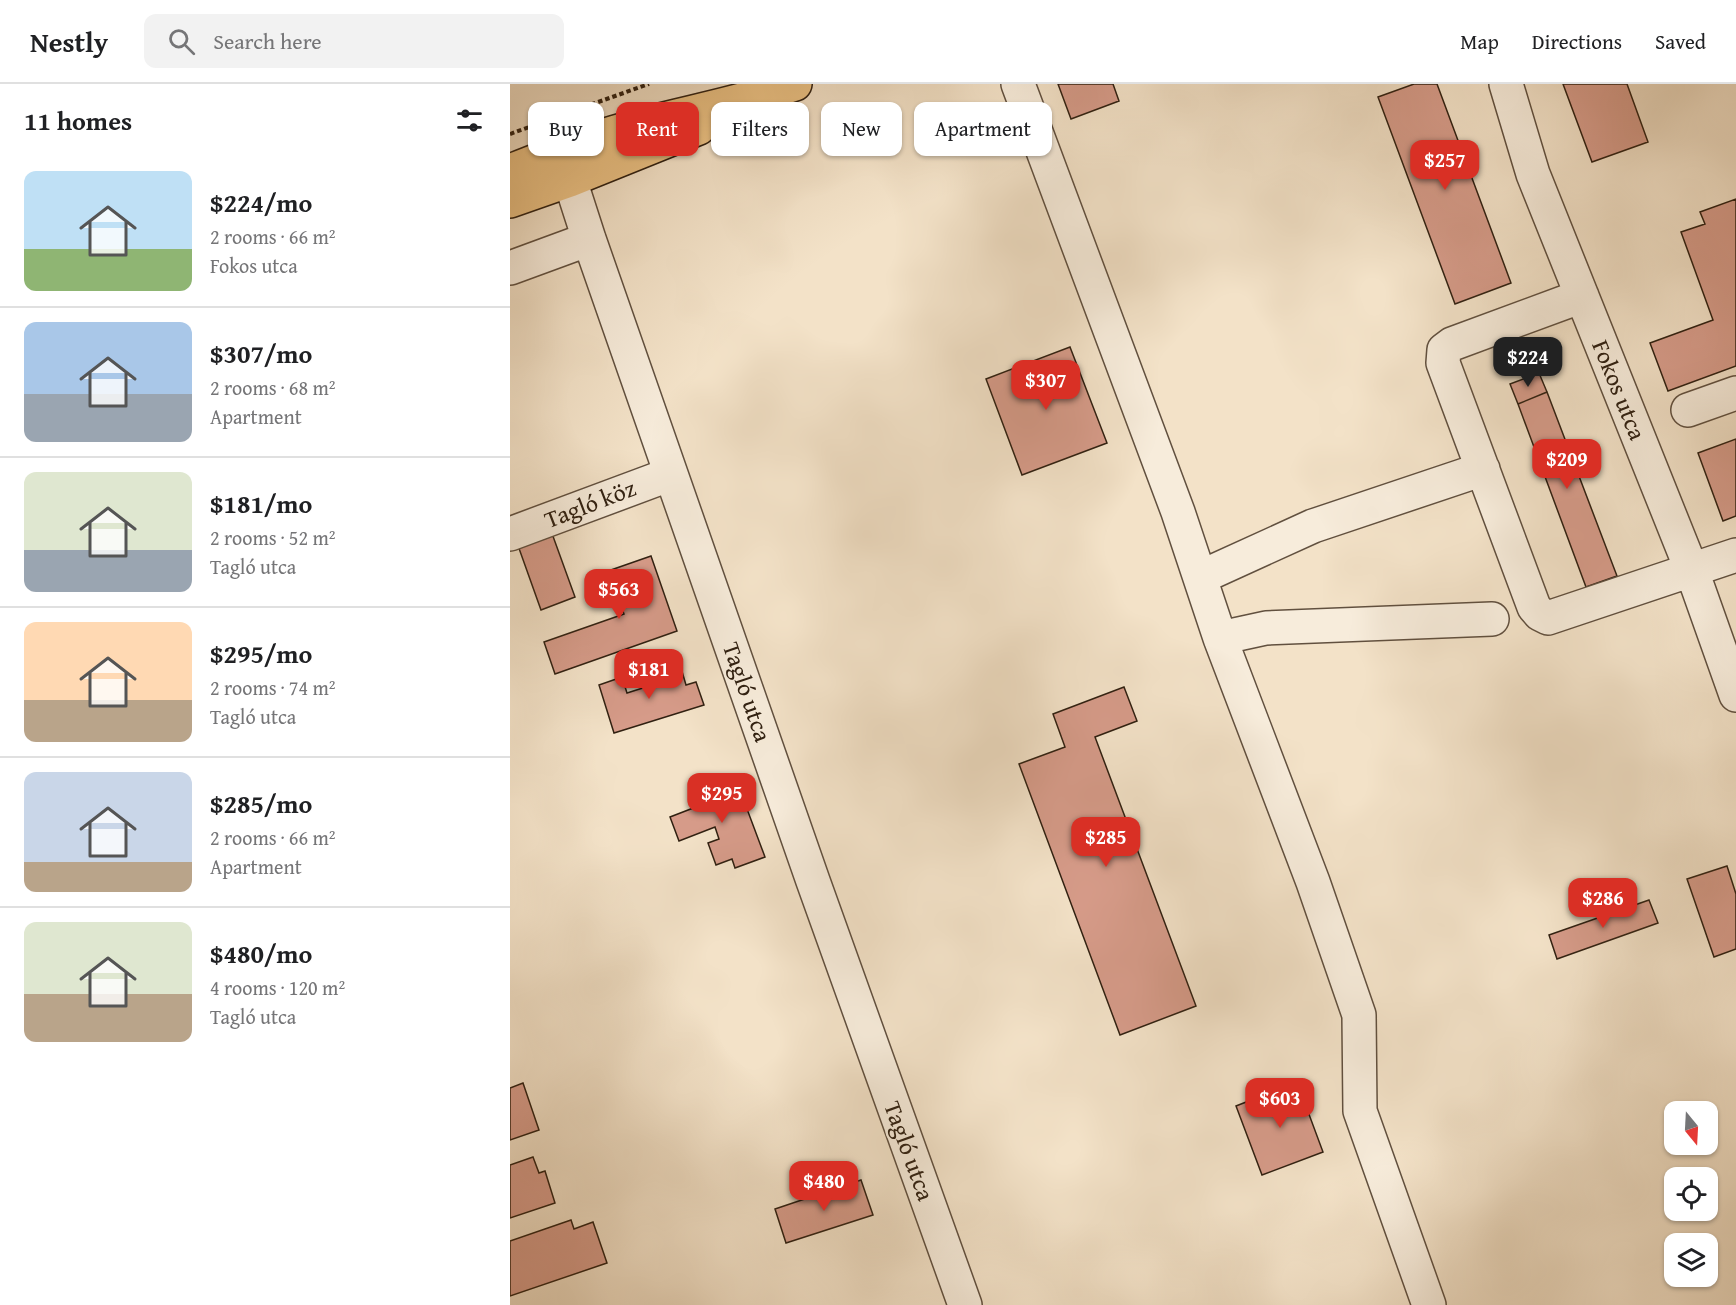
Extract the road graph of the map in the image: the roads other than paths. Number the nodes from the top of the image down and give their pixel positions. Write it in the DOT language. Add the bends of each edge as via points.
graph roads {
  1 [pos="1018,84"];
  2 [pos="1506,84"];
  3 [pos="785,88"];
  4 [pos="510,171"];
  5 [pos="570,180"];
  6 [pos="510,201"];
  7 [pos="589,239"];
  8 [pos="510,268"];
  9 [pos="1582,296"];
  10 [pos="1736,393"];
  11 [pos="1688,410"];
  12 [pos="1483,469"];
  13 [pos="671,474"];
  14 [pos="510,534"];
  15 [pos="1736,555"];
  16 [pos="1692,571"];
  17 [pos="1201,577"];
  18 [pos="1492,620"];
  19 [pos="1220,638"];
  20 [pos="1736,694"];
  21 [pos="965,1305"];
  22 [pos="1429,1305"];
  1 -- 17 [label="street"];
  2 -- 9 [label="street, Fokos utca" via="1533,174"];
  3 -- 4 [label="main road" via="596,138"];
  3 -- 5 [label="main road" via="697,129"];
  5 -- 6 [label="main road"];
  5 -- 7 [label="street, Tagló utca"];
  7 -- 8 [label="street"];
  7 -- 13 [label="street, Tagló utca"];
  9 -- 12 [label="street" via="1444,350 1443,363"];
  9 -- 16 [label="street, Fokos utca"];
  10 -- 11 [label="street"];
  12 -- 16 [label="street" via="1534,607 1548,618"];
  12 -- 17 [label="street" via="1313,526"];
  13 -- 14 [label="street, Tagló köz"];
  13 -- 21 [label="street, Tagló utca"];
  15 -- 16 [label="street"];
  16 -- 20 [label="street, Fokos utca"];
  17 -- 19 [label="street"];
  18 -- 19 [label="street" via="1266,628"];
  19 -- 22 [label="street" via="1359,1015 1360,1111"];
}
